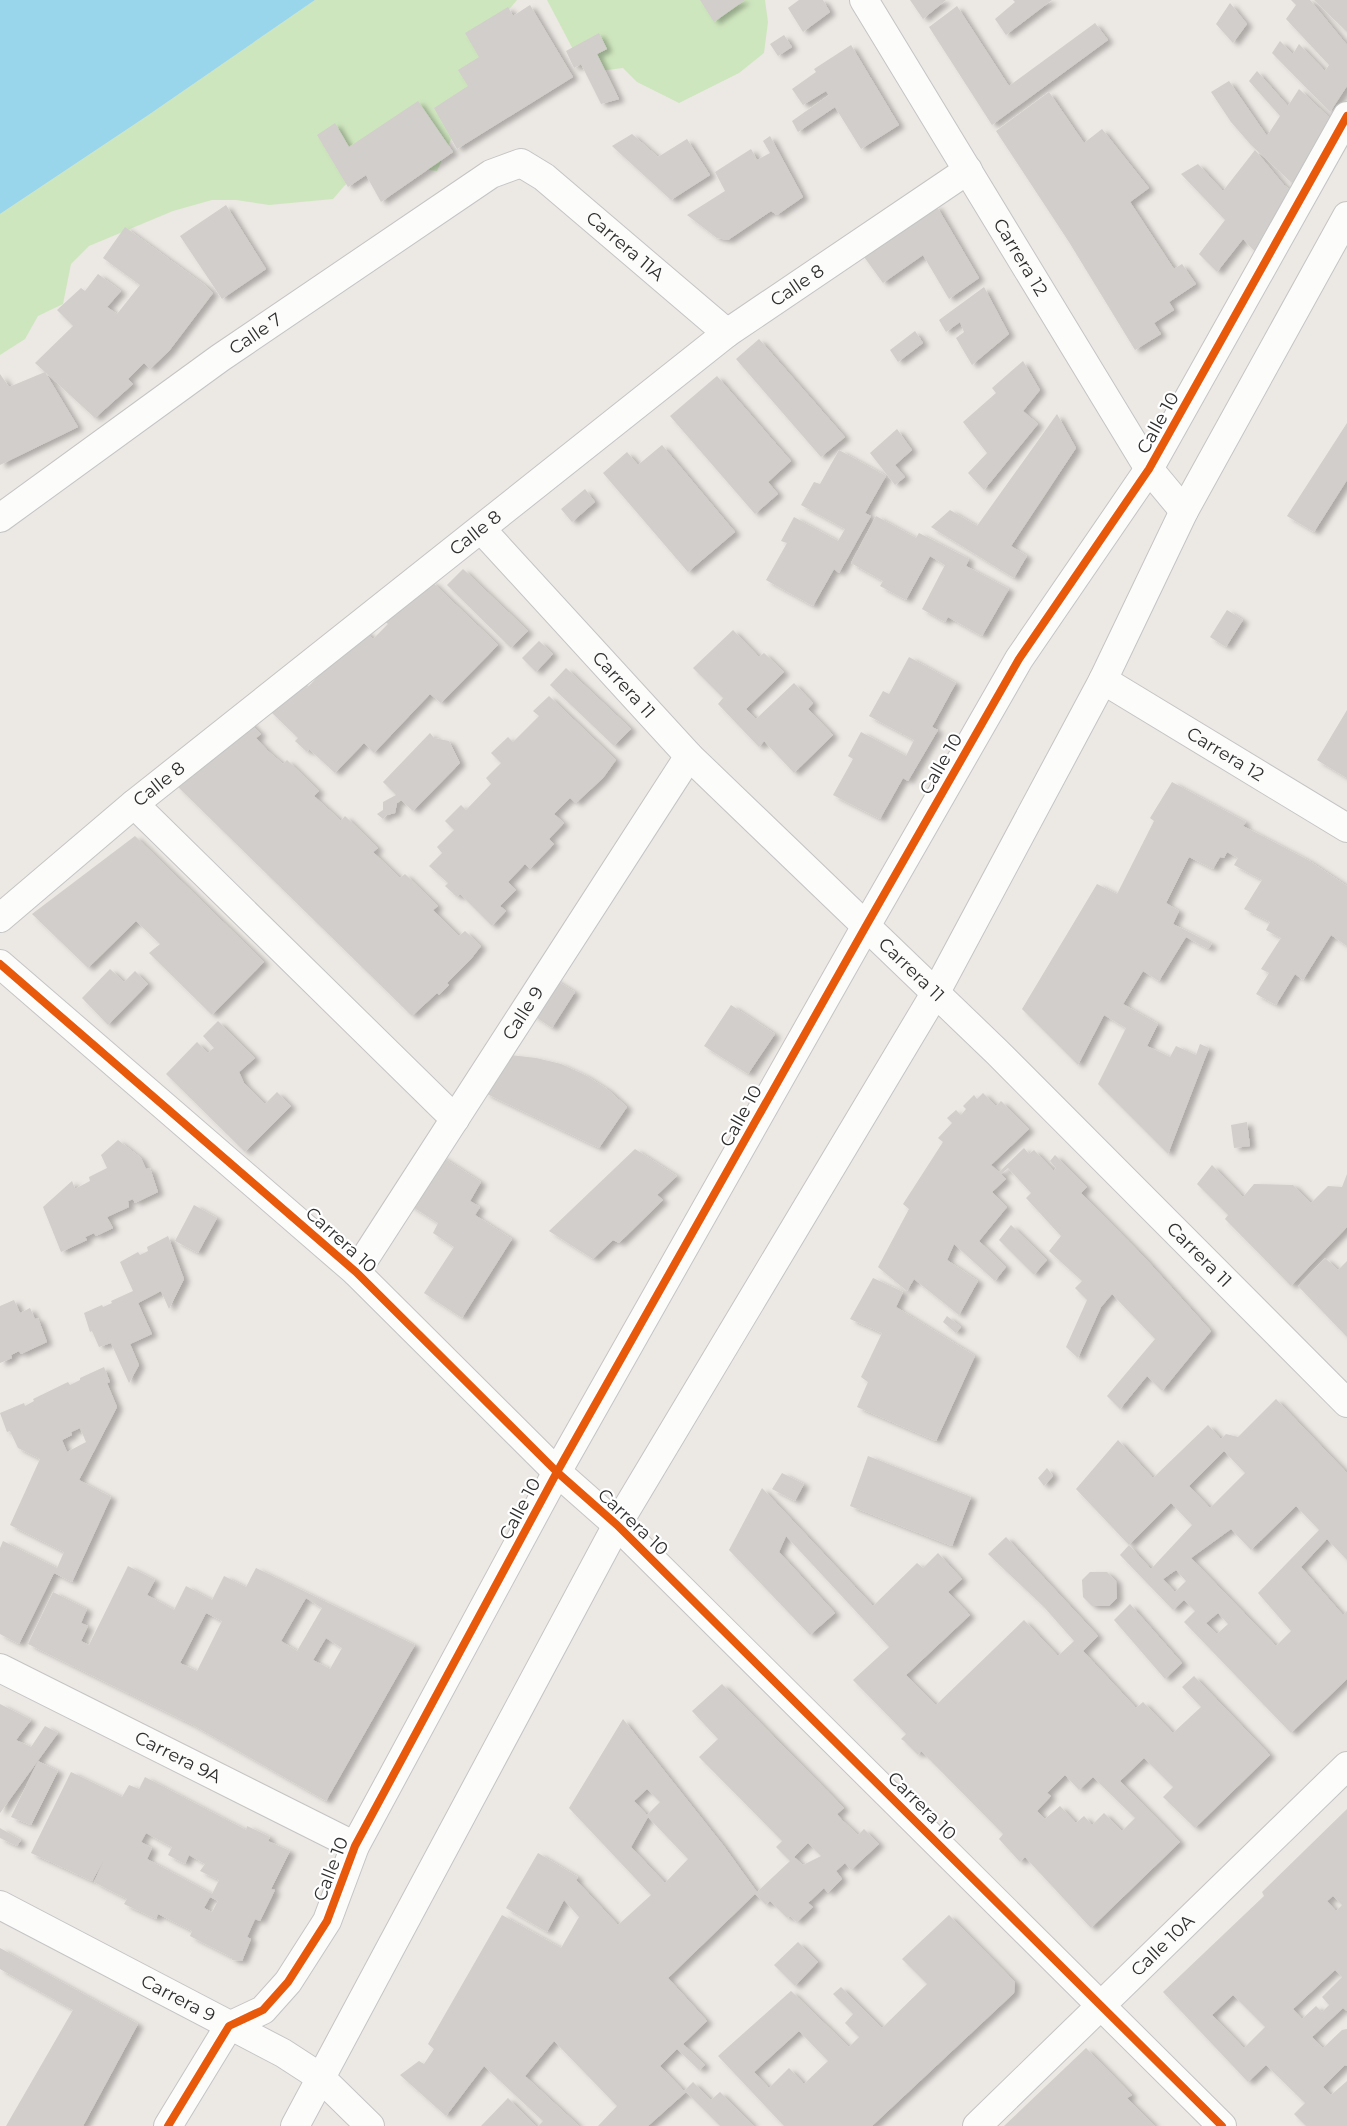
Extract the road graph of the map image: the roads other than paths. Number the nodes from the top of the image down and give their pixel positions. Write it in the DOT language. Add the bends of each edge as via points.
graph roads {
  1 [pos="864,0"];
  2 [pos="1347,116"];
  3 [pos="521,164"];
  4 [pos="968,170"];
  5 [pos="1346,221"];
  6 [pos="727,333"];
  7 [pos="1149,469"];
  8 [pos="1184,511"];
  9 [pos="0,518"];
  10 [pos="482,530"];
  11 [pos="1102,680"];
  12 [pos="690,756"];
  13 [pos="134,804"];
  14 [pos="1347,828"];
  15 [pos="0,918"];
  16 [pos="866,926"];
  17 [pos="0,964"];
  18 [pos="936,992"];
  19 [pos="455,1119"];
  20 [pos="356,1272"];
  21 [pos="1347,1403"];
  22 [pos="557,1472"];
  23 [pos="617,1525"];
  24 [pos="0,1668"];
  25 [pos="1347,1766"];
  26 [pos="355,1846"];
  27 [pos="0,1905"];
  28 [pos="1102,2005"];
  29 [pos="230,2026"];
  30 [pos="320,2077"];
  31 [pos="168,2126"];
  32 [pos="295,2126"];
  33 [pos="370,2126"];
  34 [pos="977,2126"];
  35 [pos="1222,2126"];
  1 -- 4 [label="street, Carrera 12"];
  2 -- 7 [label="street, Calle 10"];
  3 -- 6 [label="street, Carrera 11A" via="544,177"];
  3 -- 9 [label="street, Calle 7" via="491,174 220,358"];
  4 -- 6 [label="street, Calle 8"];
  4 -- 7 [label="street, Carrera 12"];
  5 -- 8 [label="street"];
  6 -- 10 [label="street, Calle 8"];
  7 -- 8 [label="street, Carrera 12"];
  7 -- 16 [label="street, Calle 10" via="1019,659"];
  8 -- 11 [label="street"];
  10 -- 12 [label="street, Carrera 11"];
  10 -- 13 [label="street, Calle 8"];
  11 -- 14 [label="street, Carrera 12"];
  11 -- 18 [label="street"];
  12 -- 16 [label="street, Carrera 11"];
  12 -- 19 [label="street, Calle 9"];
  13 -- 15 [label="street, Calle 8"];
  13 -- 19 [label="street"];
  16 -- 18 [label="street, Carrera 11"];
  16 -- 22 [label="street, Calle 10"];
  17 -- 20 [label="street, Carrera 10"];
  18 -- 21 [label="street, Carrera 11"];
  18 -- 23 [label="street"];
  19 -- 20 [label="street, Calle 9"];
  20 -- 22 [label="street, Carrera 10"];
  22 -- 23 [label="street, Carrera 10"];
  22 -- 26 [label="street, Calle 10"];
  23 -- 28 [label="street, Carrera 10"];
  23 -- 30 [label="street"];
  24 -- 26 [label="street, Carrera 9A"];
  25 -- 28 [label="street, Calle 10A"];
  26 -- 29 [label="street, Calle 10" via="327,1921 288,1982 263,2010"];
  27 -- 29 [label="street, Carrera 9"];
  28 -- 34 [label="street, Calle 10A"];
  28 -- 35 [label="street, Carrera 10"];
  29 -- 30 [label="street, Carrera 9" via="283,2053"];
  29 -- 31 [label="street"];
  30 -- 32 [label="street"];
  30 -- 33 [label="street, Carrera 9"];
}
